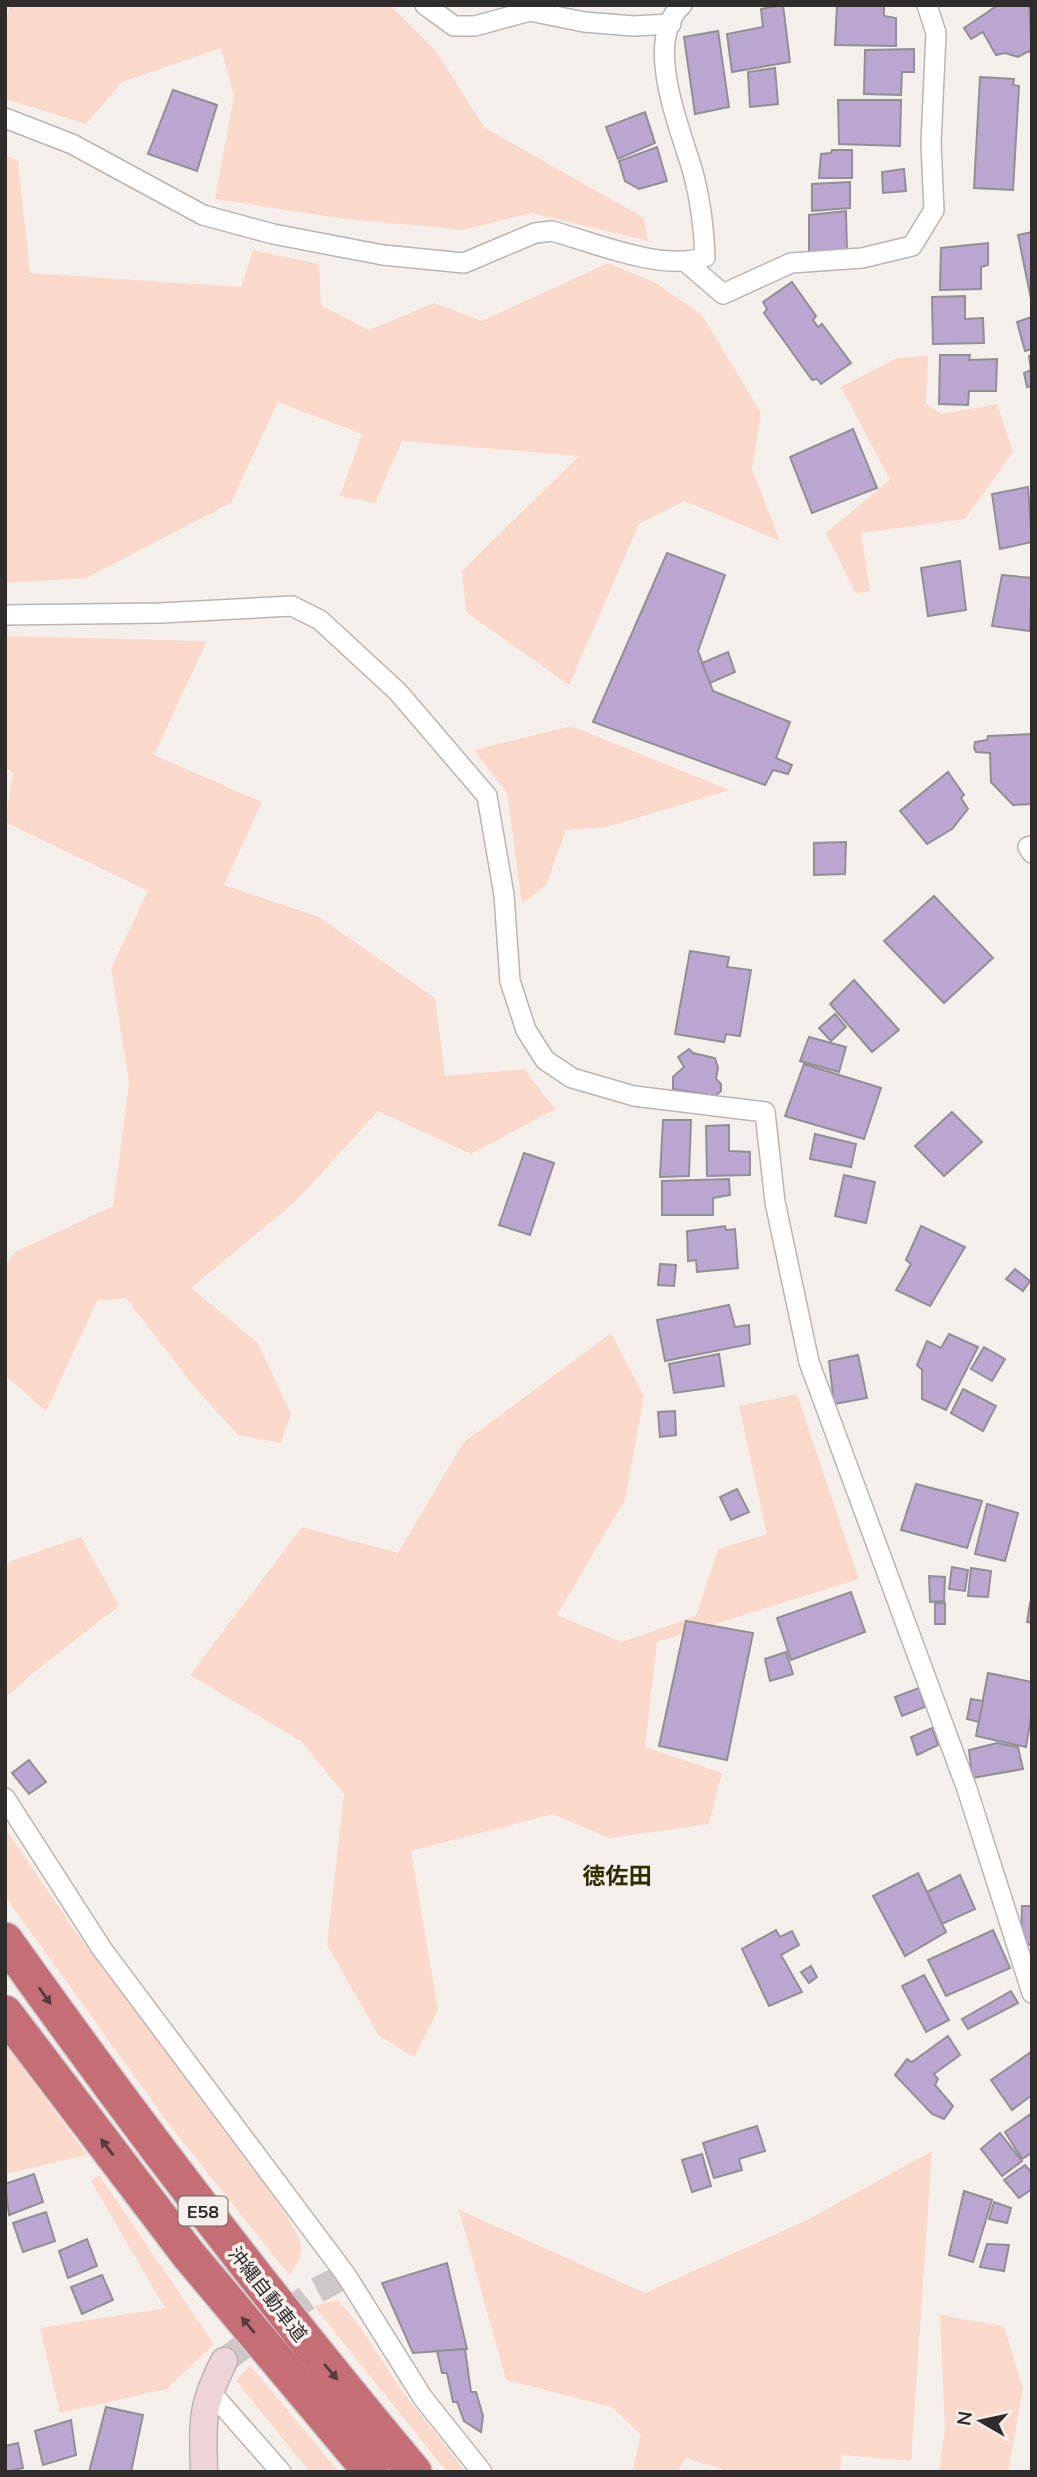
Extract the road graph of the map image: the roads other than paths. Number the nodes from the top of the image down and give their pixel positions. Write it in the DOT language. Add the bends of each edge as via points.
graph roads {
  1 [pos="425,5"];
  2 [pos="682,5"];
  3 [pos="927,5"];
  4 [pos="671,24"];
  5 [pos="5,118"];
  6 [pos="687,263"];
  7 [pos="5,615"];
  8 [pos="1032,845"];
  9 [pos="1032,853"];
  10 [pos="5,1798"];
  11 [pos="5,1940"];
  12 [pos="1032,1993"];
  13 [pos="5,2013"];
  14 [pos="224,2361"];
  15 [pos="209,2390"];
  16 [pos="204,2472"];
  17 [pos="281,2472"];
  18 [pos="371,2472"];
  19 [pos="414,2472"];
  20 [pos="482,2472"];
  1 -- 4 [label="street" via="454,26 475,26 530,11 584,22"];
  2 -- 4 [label="street"];
  3 -- 6 [label="street" via="936,33 931,143 934,210 912,246 862,258 791,263 723,294"];
  4 -- 6 [label="street" via="665,80 694,175 704,231 705,257"];
  5 -- 6 [label="street" via="72,144 203,215 273,234 383,255 464,263 535,233 552,231"];
  7 -- 12 [label="street" via="292,606 320,620 398,692 487,796 504,895 510,981 526,1030 545,1060 572,1078 634,1096 765,1112 775,1202 809,1362 967,1789"];
  8 -- 9 [label="street" via="1028,847"];
  10 -- 20 [label="street" via="102,1949 346,2275 423,2398"];
  11 -- 19 [label="highway, 沖縄自動車道 / E58, one-way" via="216,2229"];
  18 -- 13 [label="highway, 沖縄自動車道 / E58, one-way" via="188,2254"];
  14 -- 15 [label="street"];
  15 -- 16 [label="street" via="202,2417"];
  15 -- 17 [label="street"];
}
